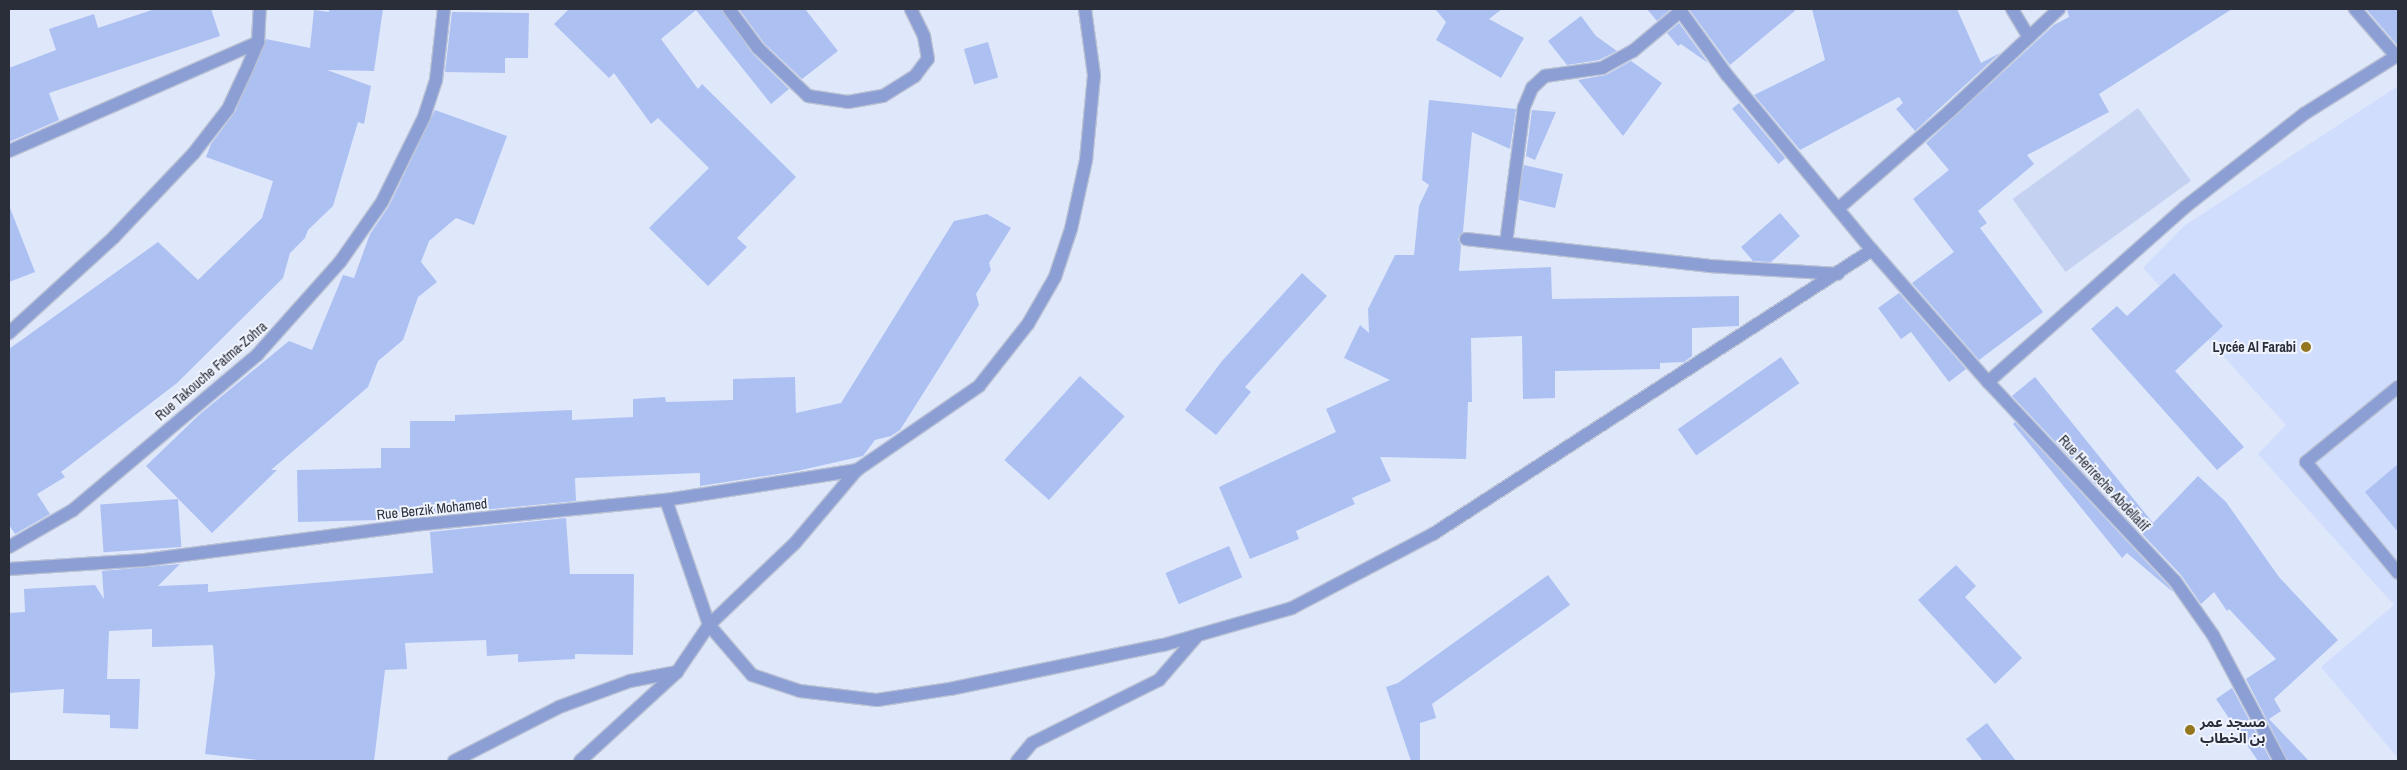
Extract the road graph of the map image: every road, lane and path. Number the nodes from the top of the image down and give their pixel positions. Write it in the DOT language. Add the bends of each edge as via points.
graph roads {
  1 [pos="260,9"];
  2 [pos="444,9"];
  3 [pos="729,9"];
  4 [pos="911,9"];
  5 [pos="1085,9"];
  6 [pos="2012,9"];
  7 [pos="2059,9"];
  8 [pos="2355,9"];
  9 [pos="1680,10"];
  10 [pos="2029,37"];
  11 [pos="258,42"];
  12 [pos="2397,56"];
  13 [pos="9,151"];
  14 [pos="1840,207"];
  15 [pos="1466,238"];
  16 [pos="1506,243"];
  17 [pos="1872,250"];
  18 [pos="1838,274"];
  19 [pos="9,333"];
  20 [pos="1988,382"];
  21 [pos="2398,387"];
  22 [pos="857,470"];
  23 [pos="666,500"];
  24 [pos="9,547"];
  25 [pos="9,569"];
  26 [pos="2398,574"];
  27 [pos="709,625"];
  28 [pos="1199,635"];
  29 [pos="677,672"];
  30 [pos="454,761"];
  31 [pos="580,761"];
  32 [pos="1017,761"];
  33 [pos="2280,761"];
  1 -- 11 [label="street"];
  2 -- 24 [label="street, Rue Takouche Fatma-Zohra" via="436,80 424,117 382,202 340,262 257,355 73,510"];
  3 -- 4 [label="street" via="758,48 808,96 848,102 883,96 915,76 928,59 924,36"];
  5 -- 22 [label="street" via="1094,75 1086,160 1071,229 1055,277 1028,324 980,386"];
  6 -- 10 [label="street"];
  7 -- 10 [label="street"];
  8 -- 12 [label="street"];
  9 -- 14 [label="street, Rue Herireche Abdellatif" via="1727,75"];
  9 -- 16 [label="street" via="1633,51 1602,68 1545,76 1532,88 1524,107"];
  10 -- 14 [label="street"];
  11 -- 13 [label="street"];
  11 -- 19 [label="street" via="228,108 193,154 114,237"];
  12 -- 20 [label="street" via="2304,114 2185,207"];
  14 -- 17 [label="street, Rue Herireche Abdellatif"];
  15 -- 16 [label="street"];
  16 -- 18 [label="street" via="1709,266"];
  17 -- 18 [label="street"];
  17 -- 20 [label="street, Rue Herireche Abdellatif"];
  18 -- 28 [label="street" via="1433,534 1292,608"];
  20 -- 33 [label="street, Rue Herireche Abdellatif" via="2175,581 2213,635"];
  21 -- 26 [label="street" via="2306,462"];
  22 -- 23 [label="street, Rue Berzik Mohamed"];
  22 -- 27 [label="street" via="795,543"];
  23 -- 25 [label="street, Rue Berzik Mohamed" via="424,524 145,560"];
  23 -- 27 [label="street"];
  27 -- 28 [label="street" via="752,675 800,691 877,700 959,688"];
  27 -- 29 [label="street"];
  28 -- 32 [label="street" via="1159,680 1032,743"];
  29 -- 30 [label="street" via="630,681 559,707"];
  29 -- 31 [label="street"];
}
